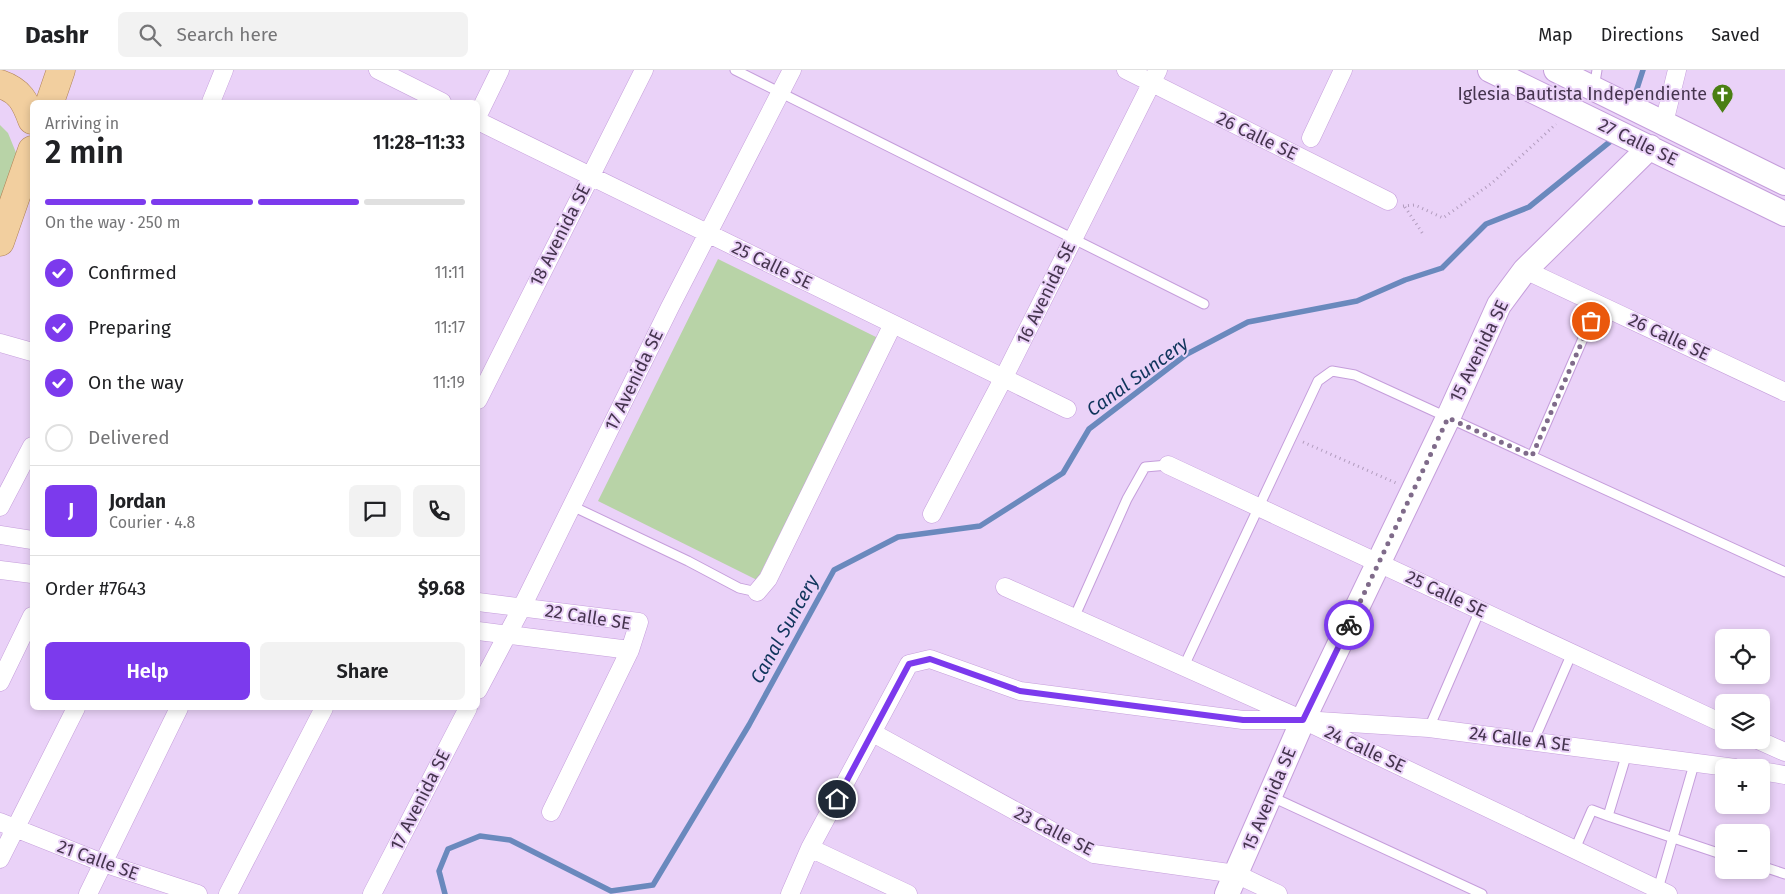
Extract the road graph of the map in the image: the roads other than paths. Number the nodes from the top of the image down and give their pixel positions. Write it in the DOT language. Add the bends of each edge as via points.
graph roads {
  1 [pos="61,70"];
  2 [pos="224,70"];
  3 [pos="378,70"];
  4 [pos="500,70"];
  5 [pos="644,70"];
  6 [pos="735,70"];
  7 [pos="792,70"];
  8 [pos="1126,70"];
  9 [pos="1343,70"];
  10 [pos="1490,70"];
  11 [pos="1556,70"];
  12 [pos="1677,70"];
  13 [pos="1155,76"];
  14 [pos="0,84"];
  15 [pos="1599,84"];
  16 [pos="781,93"];
  17 [pos="51,100"];
  18 [pos="212,100"];
  19 [pos="438,100"];
  20 [pos="480,111"];
  21 [pos="30,114"];
  22 [pos="480,121"];
  23 [pos="1659,121"];
  24 [pos="1311,138"];
  25 [pos="1644,144"];
  26 [pos="30,156"];
  27 [pos="590,175"];
  28 [pos="1785,183"];
  29 [pos="1388,201"];
  30 [pos="1785,214"];
  31 [pos="708,233"];
  32 [pos="1072,238"];
  33 [pos="0,242"];
  34 [pos="1525,270"];
  35 [pos="1204,304"];
  36 [pos="1598,304"];
  37 [pos="893,324"];
  38 [pos="0,343"];
  39 [pos="30,351"];
  40 [pos="1003,380"];
  41 [pos="1785,392"];
  42 [pos="480,396"];
  43 [pos="1067,409"];
  44 [pos="1448,418"];
  45 [pos="30,450"];
  46 [pos="1532,456"];
  47 [pos="1168,465"];
  48 [pos="572,506"];
  49 [pos="0,507"];
  50 [pos="1258,507"];
  51 [pos="932,514"];
  52 [pos="0,535"];
  53 [pos="30,540"];
  54 [pos="1378,563"];
  55 [pos="0,570"];
  56 [pos="1785,572"];
  57 [pos="30,574"];
  58 [pos="1005,587"];
  59 [pos="757,592"];
  60 [pos="480,602"];
  61 [pos="522,607"];
  62 [pos="1480,610"];
  63 [pos="1074,618"];
  64 [pos="30,620"];
  65 [pos="480,632"];
  66 [pos="507,635"];
  67 [pos="630,650"];
  68 [pos="1572,653"];
  69 [pos="1184,666"];
  70 [pos="0,682"];
  71 [pos="480,686"];
  72 [pos="75,710"];
  73 [pos="178,710"];
  74 [pos="323,710"];
  75 [pos="467,710"];
  76 [pos="1303,720"];
  77 [pos="1715,720"];
  78 [pos="1429,728"];
  79 [pos="873,733"];
  80 [pos="1534,740"];
  81 [pos="1770,745"];
  82 [pos="1627,752"];
  83 [pos="1785,752"];
  84 [pos="1695,762"];
  85 [pos="1715,765"];
  86 [pos="1770,772"];
  87 [pos="1785,775"];
  88 [pos="1270,795"];
  89 [pos="551,812"];
  90 [pos="1608,816"];
  91 [pos="8,825"];
  92 [pos="1673,839"];
  93 [pos="810,848"];
  94 [pos="1575,849"];
  95 [pos="1715,852"];
  96 [pos="0,859"];
  97 [pos="104,864"];
  98 [pos="1770,869"];
  99 [pos="1785,874"];
  100 [pos="1231,884"];
  101 [pos="1663,891"];
  102 [pos="88,894"];
  103 [pos="198,894"];
  104 [pos="228,894"];
  105 [pos="372,894"];
  106 [pos="790,894"];
  107 [pos="908,894"];
  108 [pos="1278,894"];
  109 [pos="1482,894"];
  1 -- 17 [label="main road"];
  2 -- 18 [label="street"];
  3 -- 19 [label="street"];
  4 -- 20 [label="street"];
  5 -- 27 [label="street, 18 Avenida SE"];
  6 -- 16 [label="lane"];
  7 -- 16 [label="street, 17 Avenida SE"];
  8 -- 13 [label="street, 26 Calle SE"];
  9 -- 24 [label="street"];
  10 -- 25 [label="street, 27 Calle SE"];
  11 -- 15 [label="street, 27 Calle SE"];
  12 -- 23 [label="street"];
  13 -- 29 [label="street, 26 Calle SE"];
  13 -- 32 [label="street, 16 Avenida SE"];
  14 -- 21 [label="main road" via="14,89 25,100"];
  15 -- 23 [label="street, 27 Calle SE"];
  16 -- 31 [label="street, 17 Avenida SE"];
  16 -- 32 [label="lane"];
  22 -- 27 [label="street, 25 Calle SE"];
  23 -- 28 [label="street, 27 Calle SE"];
  25 -- 30 [label="street, 27 Calle SE"];
  25 -- 34 [label="street, 15 Avenida SE"];
  26 -- 33 [label="main road"];
  27 -- 31 [label="street, 25 Calle SE"];
  27 -- 42 [label="street, 18 Avenida SE"];
  31 -- 37 [label="street, 25 Calle SE"];
  31 -- 48 [label="street, 17 Avenida SE"];
  32 -- 35 [label="lane"];
  32 -- 40 [label="street, 16 Avenida SE"];
  34 -- 36 [label="street, 26 Calle SE"];
  34 -- 44 [label="street, 15 Avenida SE" via="1499,305"];
  36 -- 41 [label="street, 26 Calle SE"];
  36 -- 46 [label="lane"];
  37 -- 40 [label="street, 25 Calle SE"];
  37 -- 59 [label="street" via="768,579"];
  38 -- 39 [label="street"];
  40 -- 43 [label="street, 25 Calle SE"];
  40 -- 51 [label="street, 16 Avenida SE"];
  44 -- 46 [label="lane"];
  44 -- 50 [label="lane" via="1355,375 1332,371 1318,381"];
  44 -- 54 [label="street, 15 Avenida SE"];
  45 -- 49 [label="street"];
  46 -- 56 [label="lane"];
  47 -- 50 [label="street, 25 Calle SE"];
  47 -- 63 [label="lane" via="1145,467 1127,499"];
  48 -- 59 [label="lane" via="738,588"];
  48 -- 61 [label="street, 17 Avenida SE"];
  50 -- 54 [label="street, 25 Calle SE"];
  50 -- 69 [label="lane"];
  52 -- 53 [label="street"];
  54 -- 62 [label="street, 25 Calle SE"];
  54 -- 76 [label="street, 15 Avenida SE"];
  55 -- 57 [label="street"];
  58 -- 63 [label="street, 24 Calle SE"];
  60 -- 61 [label="street, 22 Calle SE"];
  61 -- 66 [label="street, 17 Avenida SE"];
  61 -- 67 [label="street, 22 Calle SE" via="639,622"];
  62 -- 68 [label="street, 25 Calle SE"];
  62 -- 78 [label="lane"];
  63 -- 69 [label="street, 24 Calle SE"];
  64 -- 70 [label="street"];
  65 -- 66 [label="street, 22 Calle SE"];
  66 -- 67 [label="street, 22 Calle SE"];
  66 -- 71 [label="street, 17 Avenida SE"];
  67 -- 89 [label="street"];
  68 -- 77 [label="street, 25 Calle SE"];
  68 -- 80 [label="lane"];
  69 -- 76 [label="street, 24 Calle SE"];
  72 -- 91 [label="street"];
  73 -- 97 [label="street"];
  74 -- 104 [label="street"];
  75 -- 105 [label="street, 17 Avenida SE"];
  76 -- 78 [label="street, 24 Calle A SE"];
  76 -- 79 [label="street, 24 Calle A SE" via="1243,720 1020,691 930,659 909,664"];
  76 -- 88 [label="street, 15 Avenida SE"];
  76 -- 94 [label="street, 24 Calle SE"];
  78 -- 80 [label="street, 24 Calle A SE"];
  79 -- 93 [label="street"];
  79 -- 100 [label="street, 23 Calle SE" via="1094,854"];
  80 -- 82 [label="street, 24 Calle A SE"];
  81 -- 83 [label="street"];
  82 -- 84 [label="street, 24 Calle A SE"];
  82 -- 90 [label="lane"];
  84 -- 85 [label="street, 24 Calle A SE"];
  84 -- 92 [label="lane"];
  86 -- 87 [label="street"];
  88 -- 100 [label="street, 15 Avenida SE"];
  88 -- 109 [label="lane"];
  90 -- 92 [label="lane"];
  90 -- 94 [label="lane" via="1592,810"];
  91 -- 96 [label="street"];
  91 -- 97 [label="street, 21 Calle SE"];
  92 -- 95 [label="lane"];
  92 -- 101 [label="lane"];
  93 -- 106 [label="street"];
  93 -- 107 [label="street"];
  94 -- 101 [label="street, 24 Calle SE"];
  97 -- 102 [label="street"];
  97 -- 103 [label="street, 21 Calle SE"];
  98 -- 99 [label="lane"];
  100 -- 108 [label="street, 23 Calle SE"];
}
